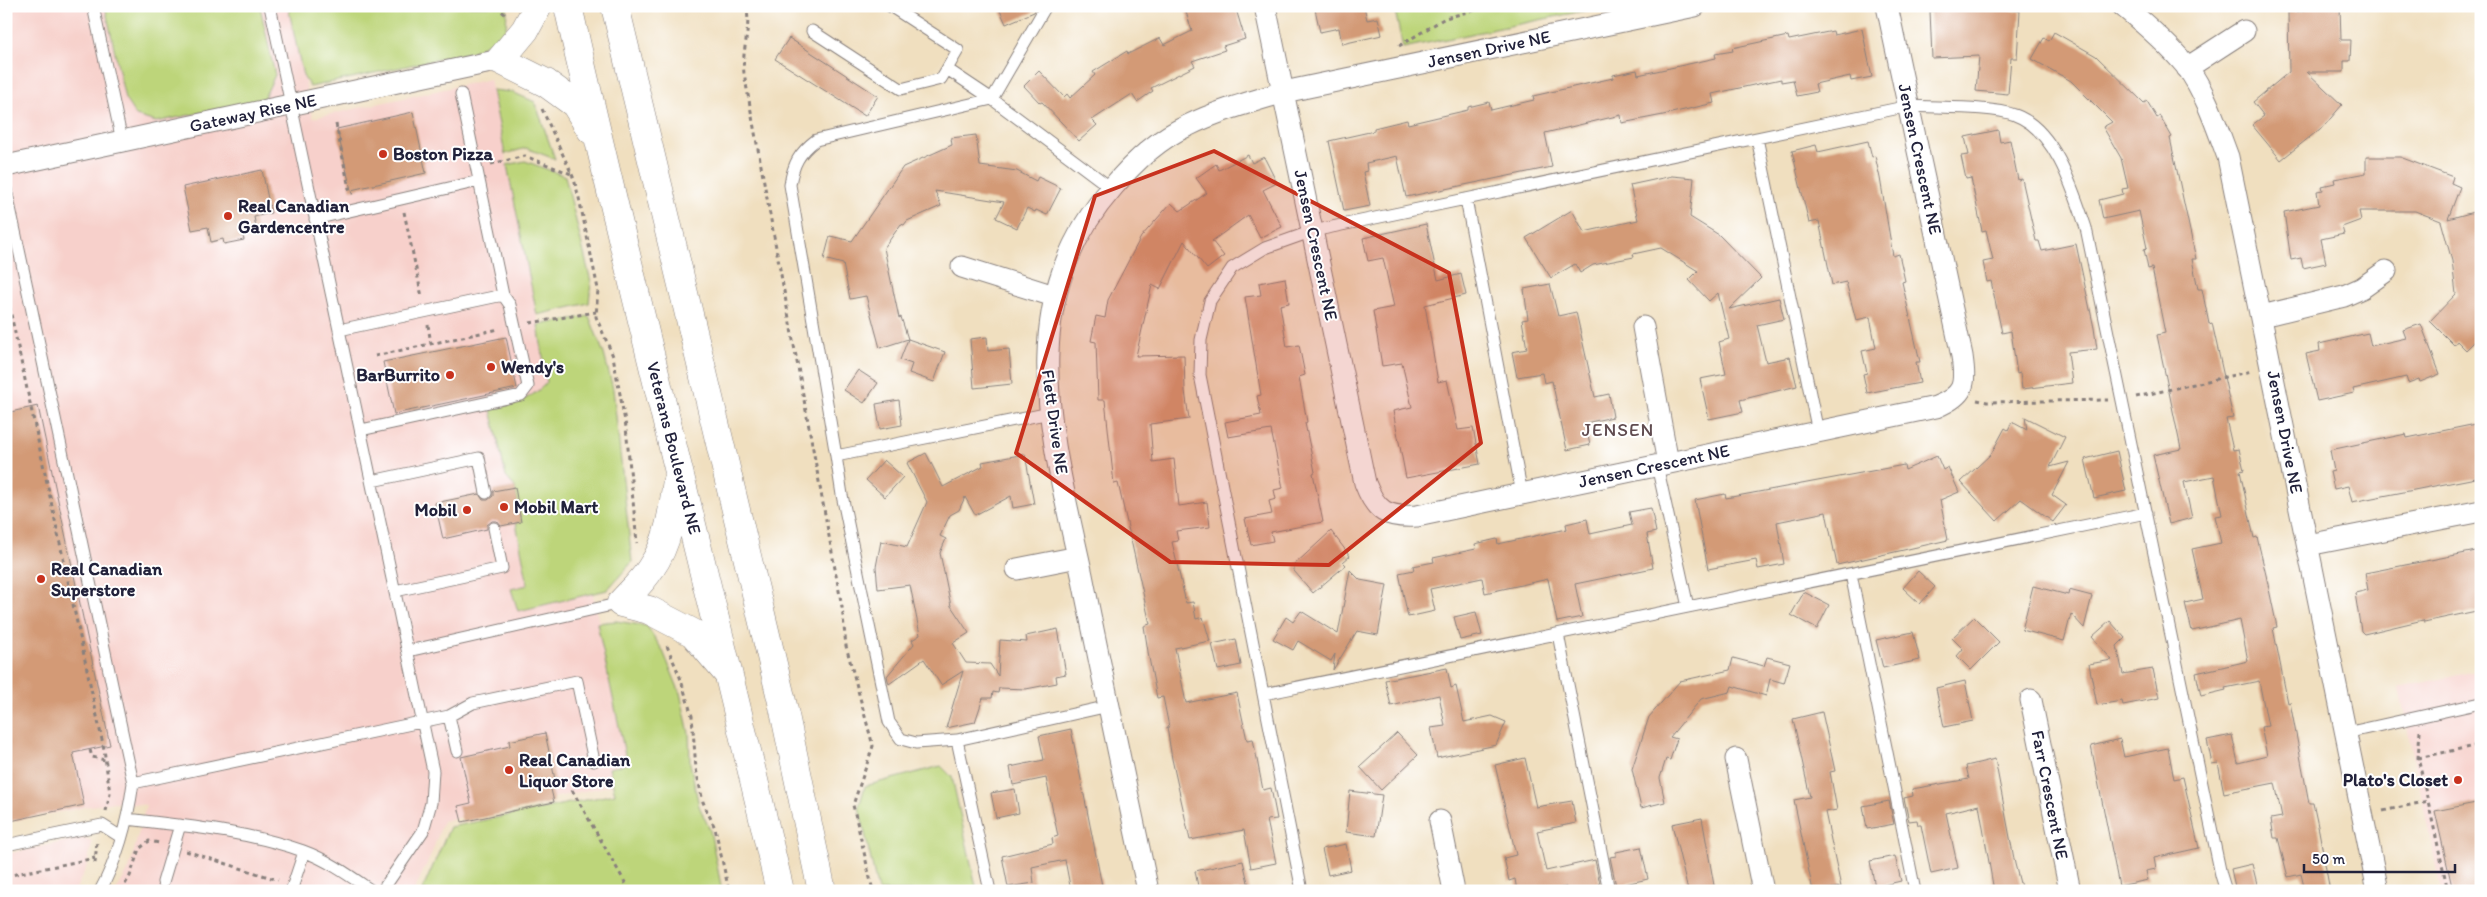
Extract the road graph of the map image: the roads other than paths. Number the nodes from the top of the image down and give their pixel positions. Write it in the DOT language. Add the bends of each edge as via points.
graph roads {
  1 [pos="94,6"];
  2 [pos="270,6"];
  3 [pos="538,6"];
  4 [pos="568,6"];
  5 [pos="615,6"];
  6 [pos="890,6"];
  7 [pos="1046,6"];
  8 [pos="1265,6"];
  9 [pos="1887,6"];
  10 [pos="2123,6"];
  11 [pos="1691,7"];
  12 [pos="812,31"];
  13 [pos="2244,31"];
  14 [pos="500,60"];
  15 [pos="2187,68"];
  16 [pos="947,69"];
  17 [pos="1284,92"];
  18 [pos="461,94"];
  19 [pos="992,99"];
  20 [pos="291,105"];
  21 [pos="1909,106"];
  22 [pos="1757,138"];
  23 [pos="122,141"];
  24 [pos="598,142"];
  25 [pos="6,166"];
  26 [pos="479,182"];
  27 [pos="1111,188"];
  28 [pos="6,189"];
  29 [pos="1466,199"];
  30 [pos="316,219"];
  31 [pos="1313,231"];
  32 [pos="962,267"];
  33 [pos="2386,271"];
  34 [pos="503,295"];
  35 [pos="1054,296"];
  36 [pos="2262,316"];
  37 [pos="1643,327"];
  38 [pos="339,330"];
  39 [pos="1050,413"];
  40 [pos="361,430"];
  41 [pos="1818,432"];
  42 [pos="836,456"];
  43 [pos="1663,464"];
  44 [pos="679,468"];
  45 [pos="372,481"];
  46 [pos="486,493"];
  47 [pos="1522,494"];
  48 [pos="2481,511"];
  49 [pos="2146,513"];
  50 [pos="494,528"];
  51 [pos="2308,545"];
  52 [pos="1078,557"];
  53 [pos="1017,568"];
  54 [pos="1851,574"];
  55 [pos="395,591"];
  56 [pos="621,604"];
  57 [pos="1688,607"];
  58 [pos="1558,634"];
  59 [pos="408,651"];
  60 [pos="731,678"];
  61 [pos="1264,694"];
  62 [pos="2031,700"];
  63 [pos="2481,703"];
  64 [pos="1109,706"];
  65 [pos="449,716"];
  66 [pos="423,722"];
  67 [pos="2346,733"];
  68 [pos="957,740"];
  69 [pos="457,751"];
  70 [pos="1736,759"];
  71 [pos="594,761"];
  72 [pos="133,783"];
  73 [pos="127,819"];
  74 [pos="1440,821"];
  75 [pos="180,825"];
  76 [pos="121,837"];
  77 [pos="6,845"];
  78 [pos="304,852"];
  79 [pos="163,882"];
  80 [pos="292,888"];
  81 [pos="100,891"];
  82 [pos="372,891"];
  83 [pos="382,891"];
  84 [pos="780,891"];
  85 [pos="822,891"];
  86 [pos="990,891"];
  87 [pos="1148,891"];
  88 [pos="1302,891"];
  89 [pos="1454,891"];
  90 [pos="1609,891"];
  91 [pos="1763,891"];
  92 [pos="1914,891"];
  93 [pos="2070,891"];
  94 [pos="2226,891"];
  95 [pos="2378,891"];
  1 -- 23 [label="lane"];
  2 -- 20 [label="lane"];
  3 -- 14 [label="main road" via="525,30"];
  4 -- 24 [label="main road, Veterans Boulevard NE"];
  5 -- 85 [label="main road" via="783,706"];
  6 -- 16 [label="lane" via="958,50"];
  7 -- 19 [label="lane"];
  8 -- 17 [label="street"];
  9 -- 21 [label="street, Jensen Crescent NE"];
  10 -- 15 [label="street, Jensen Drive NE"];
  11 -- 17 [label="street, Jensen Drive NE"];
  12 -- 16 [label="lane" via="902,89 941,79"];
  13 -- 15 [label="street"];
  14 -- 20 [label="street, Gateway Rise NE"];
  14 -- 24 [label="main road" via="546,83 575,104"];
  15 -- 36 [label="street, Jensen Drive NE" via="2212,114 2228,158"];
  16 -- 19 [label="lane"];
  17 -- 27 [label="street, Flett Drive NE" via="1185,126 1127,170"];
  17 -- 31 [label="street, Jensen Crescent NE"];
  18 -- 26 [label="lane"];
  19 -- 27 [label="lane"];
  19 -- 42 [label="lane" via="816,140 802,151 793,167 790,185"];
  20 -- 23 [label="street, Gateway Rise NE"];
  20 -- 30 [label="lane"];
  21 -- 22 [label="lane"];
  21 -- 41 [label="street, Jensen Crescent NE" via="1962,356 1962,390 1952,401 1936,407"];
  21 -- 49 [label="lane" via="1999,111 2016,115 2035,128 2053,148 2073,187 2086,228"];
  22 -- 29 [label="lane"];
  22 -- 41 [label="lane"];
  23 -- 25 [label="street, Gateway Rise NE"];
  24 -- 44 [label="main road, Veterans Boulevard NE"];
  26 -- 30 [label="lane"];
  26 -- 34 [label="lane"];
  27 -- 35 [label="street, Flett Drive NE" via="1076,238"];
  28 -- 72 [label="lane"];
  29 -- 31 [label="lane"];
  29 -- 47 [label="lane"];
  30 -- 38 [label="lane"];
  31 -- 47 [label="street, Jensen Crescent NE" via="1371,500 1382,511 1399,517"];
  31 -- 61 [label="lane" via="1264,248 1232,268 1210,301 1201,340 1200,375"];
  32 -- 35 [label="street"];
  33 -- 36 [label="street" via="2344,296"];
  34 -- 38 [label="lane"];
  34 -- 40 [label="lane" via="510,305 528,386 521,394"];
  35 -- 39 [label="street, Flett Drive NE" via="1046,364"];
  36 -- 51 [label="street, Jensen Drive NE"];
  37 -- 43 [label="street"];
  38 -- 40 [label="lane"];
  39 -- 42 [label="lane"];
  39 -- 52 [label="street, Flett Drive NE"];
  40 -- 45 [label="lane"];
  41 -- 43 [label="street, Jensen Crescent NE"];
  42 -- 68 [label="lane" via="889,722 901,739 916,743"];
  43 -- 47 [label="street, Jensen Crescent NE"];
  43 -- 57 [label="lane"];
  44 -- 56 [label="main road" via="671,521 659,554"];
  44 -- 60 [label="main road, Veterans Boulevard NE"];
  45 -- 46 [label="lane" via="479,458"];
  45 -- 55 [label="lane"];
  48 -- 51 [label="street"];
  49 -- 54 [label="lane"];
  49 -- 94 [label="lane"];
  50 -- 55 [label="lane" via="502,568"];
  51 -- 67 [label="street, Jensen Drive NE"];
  52 -- 53 [label="street"];
  52 -- 64 [label="street, Flett Drive NE"];
  54 -- 57 [label="lane"];
  54 -- 92 [label="lane"];
  55 -- 59 [label="lane"];
  56 -- 59 [label="lane"];
  56 -- 60 [label="main road" via="649,610 693,633"];
  57 -- 58 [label="lane"];
  58 -- 61 [label="lane"];
  58 -- 90 [label="lane"];
  59 -- 66 [label="lane"];
  60 -- 84 [label="main road, Veterans Boulevard NE"];
  61 -- 88 [label="lane"];
  62 -- 93 [label="street, Farr Crescent NE"];
  63 -- 67 [label="lane"];
  64 -- 68 [label="lane"];
  64 -- 87 [label="street, Flett Drive NE"];
  65 -- 66 [label="lane"];
  65 -- 69 [label="lane"];
  65 -- 71 [label="lane" via="473,702 577,681"];
  66 -- 72 [label="lane"];
  66 -- 83 [label="lane" via="433,771 431,803 423,831"];
  67 -- 95 [label="street, Jensen Drive NE"];
  68 -- 86 [label="lane"];
  70 -- 91 [label="street"];
  72 -- 73 [label="lane"];
  73 -- 75 [label="lane"];
  73 -- 76 [label="lane"];
  74 -- 89 [label="street"];
  75 -- 78 [label="lane" via="268,840"];
  75 -- 79 [label="lane"];
  76 -- 77 [label="lane" via="102,825"];
  76 -- 81 [label="lane" via="112,870"];
  78 -- 80 [label="lane"];
  78 -- 82 [label="lane"];
}
